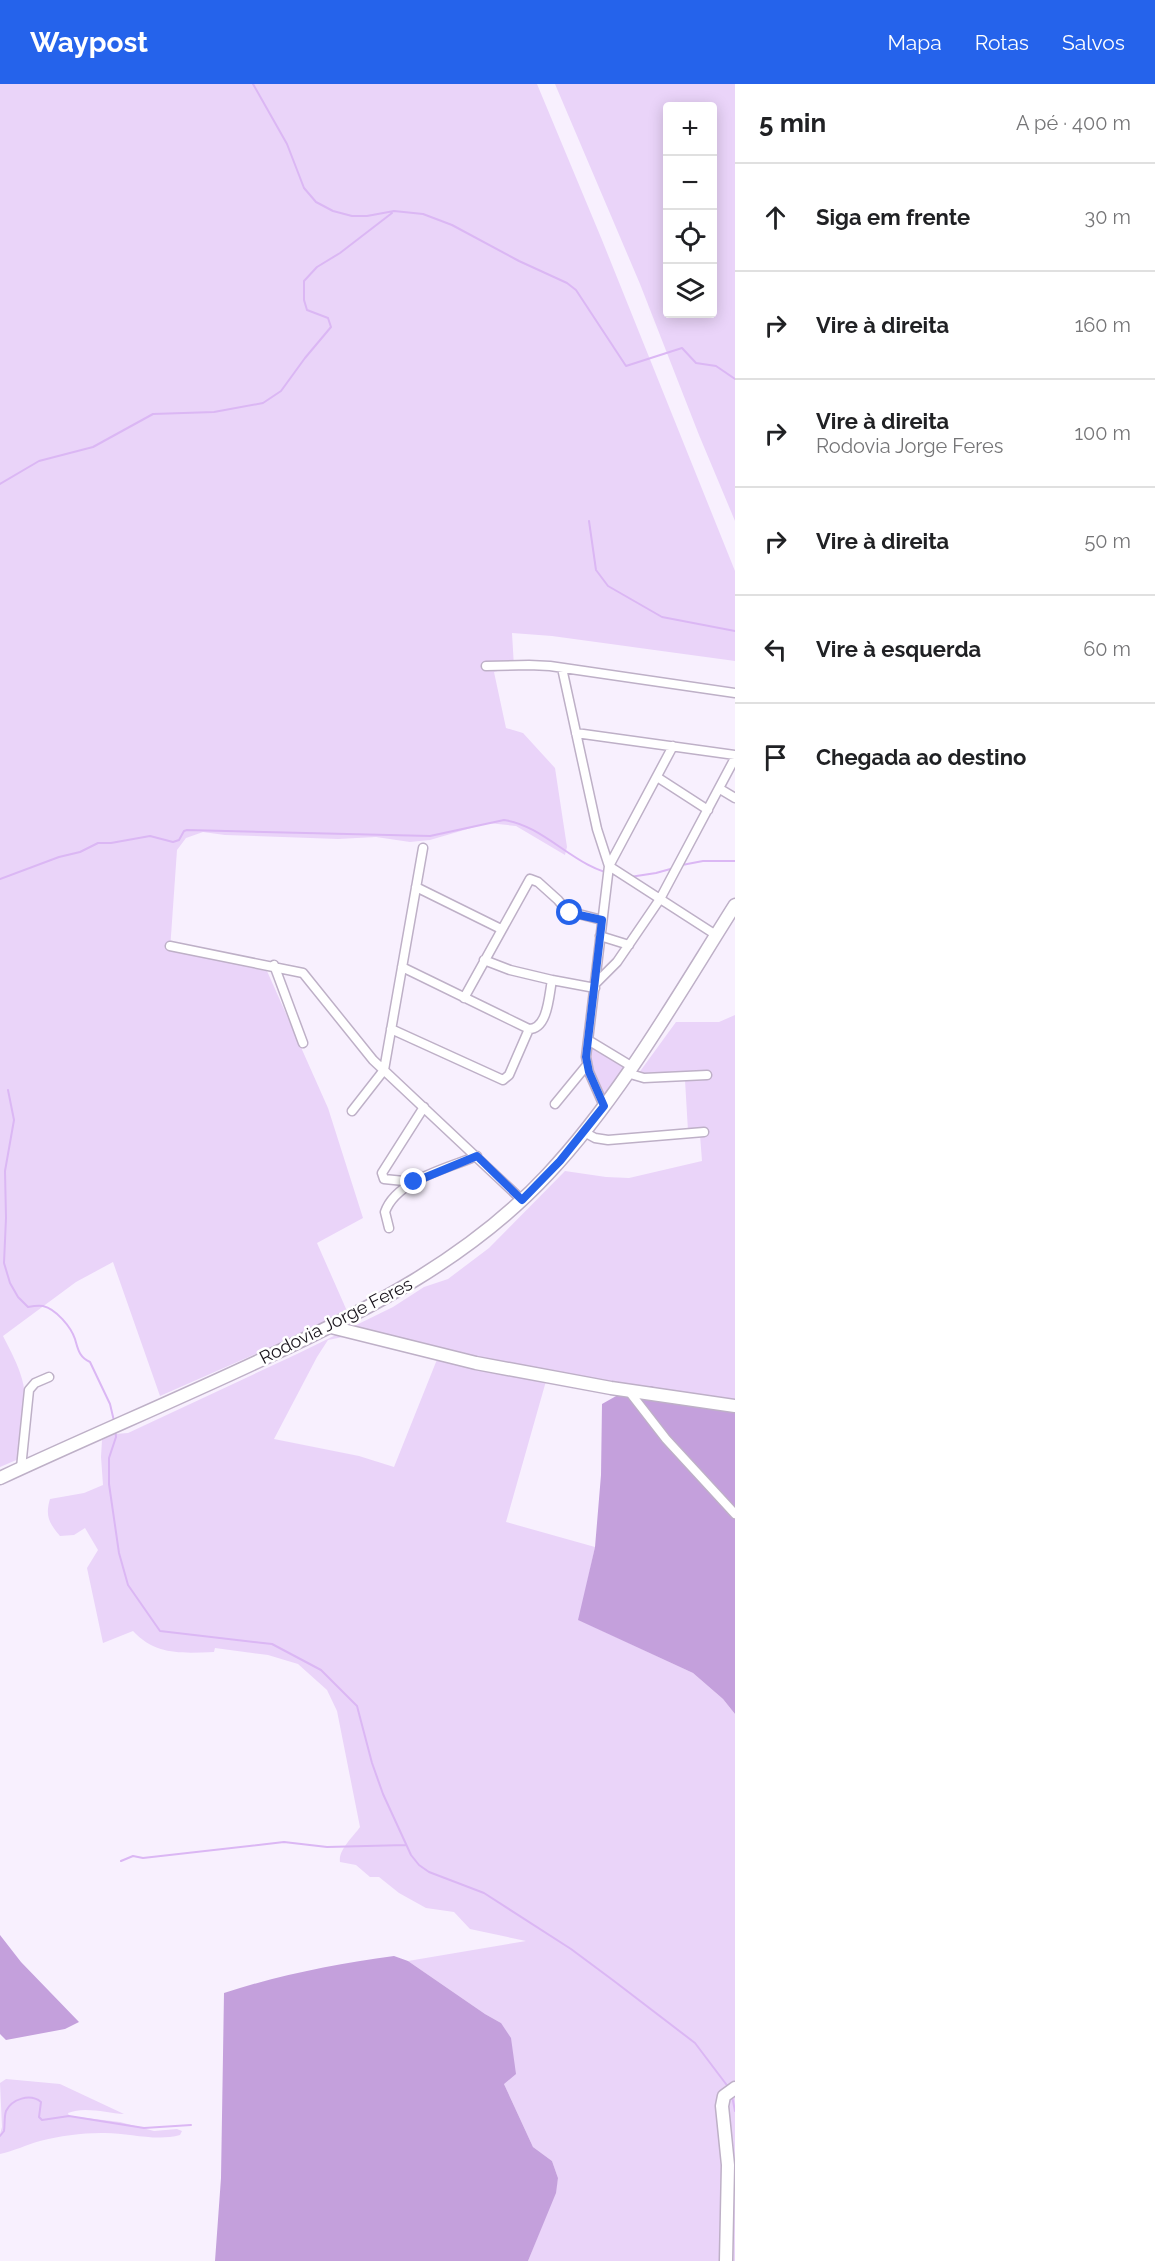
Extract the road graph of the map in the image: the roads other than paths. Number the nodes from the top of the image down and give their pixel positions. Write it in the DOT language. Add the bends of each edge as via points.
graph roads {
  1 [pos="486,666"];
  2 [pos="562,668"];
  3 [pos="735,693"];
  4 [pos="576,733"];
  5 [pos="673,746"];
  6 [pos="735,757"];
  7 [pos="657,777"];
  8 [pos="720,789"];
  9 [pos="735,798"];
  10 [pos="708,810"];
  11 [pos="423,848"];
  12 [pos="609,866"];
  13 [pos="416,887"];
  14 [pos="660,899"];
  15 [pos="735,905"];
  16 [pos="602,920"];
  17 [pos="501,929"];
  18 [pos="716,935"];
  19 [pos="600,936"];
  20 [pos="629,945"];
  21 [pos="170,946"];
  22 [pos="484,960"];
  23 [pos="274,965"];
  24 [pos="402,967"];
  25 [pos="552,980"];
  26 [pos="595,986"];
  27 [pos="464,998"];
  28 [pos="391,1029"];
  29 [pos="529,1029"];
  30 [pos="588,1040"];
  31 [pos="303,1042"];
  32 [pos="587,1065"];
  33 [pos="384,1070"];
  34 [pos="629,1070"];
  35 [pos="707,1075"];
  36 [pos="555,1104"];
  37 [pos="604,1106"];
  38 [pos="424,1107"];
  39 [pos="352,1111"];
  40 [pos="584,1132"];
  41 [pos="704,1132"];
  42 [pos="477,1156"];
  43 [pos="414,1182"];
  44 [pos="522,1200"];
  45 [pos="389,1228"];
  46 [pos="331,1327"];
  47 [pos="49,1377"];
  48 [pos="628,1390"];
  49 [pos="735,1406"];
  50 [pos="21,1468"];
  51 [pos="0,1478"];
  52 [pos="735,1514"];
  53 [pos="735,2088"];
  54 [pos="726,2261"];
  1 -- 2 [label="street"];
  2 -- 3 [label="street"];
  2 -- 4 [label="street"];
  4 -- 5 [label="street"];
  4 -- 12 [label="street"];
  5 -- 6 [label="street"];
  5 -- 7 [label="street"];
  6 -- 8 [label="street"];
  7 -- 10 [label="street"];
  7 -- 12 [label="street"];
  8 -- 9 [label="street"];
  8 -- 10 [label="street"];
  10 -- 14 [label="street"];
  11 -- 13 [label="street"];
  12 -- 14 [label="street"];
  12 -- 16 [label="street"];
  13 -- 17 [label="street"];
  13 -- 24 [label="street"];
  14 -- 18 [label="street"];
  14 -- 20 [label="street"];
  15 -- 18 [label="main road, Rodovia Jorge Feres"];
  16 -- 17 [label="street" via="567,911 530,879"];
  16 -- 19 [label="street"];
  17 -- 22 [label="street"];
  18 -- 34 [label="main road, Rodovia Jorge Feres"];
  19 -- 20 [label="street"];
  19 -- 26 [label="street"];
  20 -- 26 [label="street"];
  21 -- 23 [label="street"];
  22 -- 25 [label="street"];
  22 -- 27 [label="street"];
  23 -- 31 [label="street"];
  23 -- 33 [label="street" via="307,975"];
  24 -- 27 [label="street"];
  24 -- 28 [label="street"];
  25 -- 26 [label="street"];
  25 -- 29 [label="street" via="542,1023 537,1029"];
  26 -- 30 [label="street"];
  27 -- 29 [label="street"];
  28 -- 29 [label="street" via="502,1080 509,1075"];
  28 -- 33 [label="street"];
  30 -- 32 [label="street"];
  30 -- 34 [label="street"];
  32 -- 36 [label="street"];
  32 -- 37 [label="street"];
  33 -- 38 [label="street"];
  33 -- 39 [label="street"];
  34 -- 35 [label="street" via="644,1078"];
  34 -- 37 [label="main road, Rodovia Jorge Feres"];
  37 -- 40 [label="main road, Rodovia Jorge Feres"];
  38 -- 42 [label="street"];
  38 -- 43 [label="street" via="382,1173 384,1179"];
  40 -- 41 [label="street" via="608,1140"];
  40 -- 44 [label="main road, Rodovia Jorge Feres"];
  42 -- 43 [label="street"];
  42 -- 44 [label="street"];
  43 -- 45 [label="street" via="390,1201 385,1212"];
  44 -- 46 [label="main road, Rodovia Jorge Feres" via="424,1275"];
  46 -- 48 [label="main road" via="476,1363"];
  46 -- 50 [label="main road, Rodovia Jorge Feres"];
  47 -- 50 [label="street" via="29,1390"];
  48 -- 49 [label="main road"];
  48 -- 52 [label="street" via="666,1439"];
  50 -- 51 [label="main road, Rodovia Jorge Feres"];
  53 -- 54 [label="main road" via="724,2096 722,2106 728,2165"];
}
